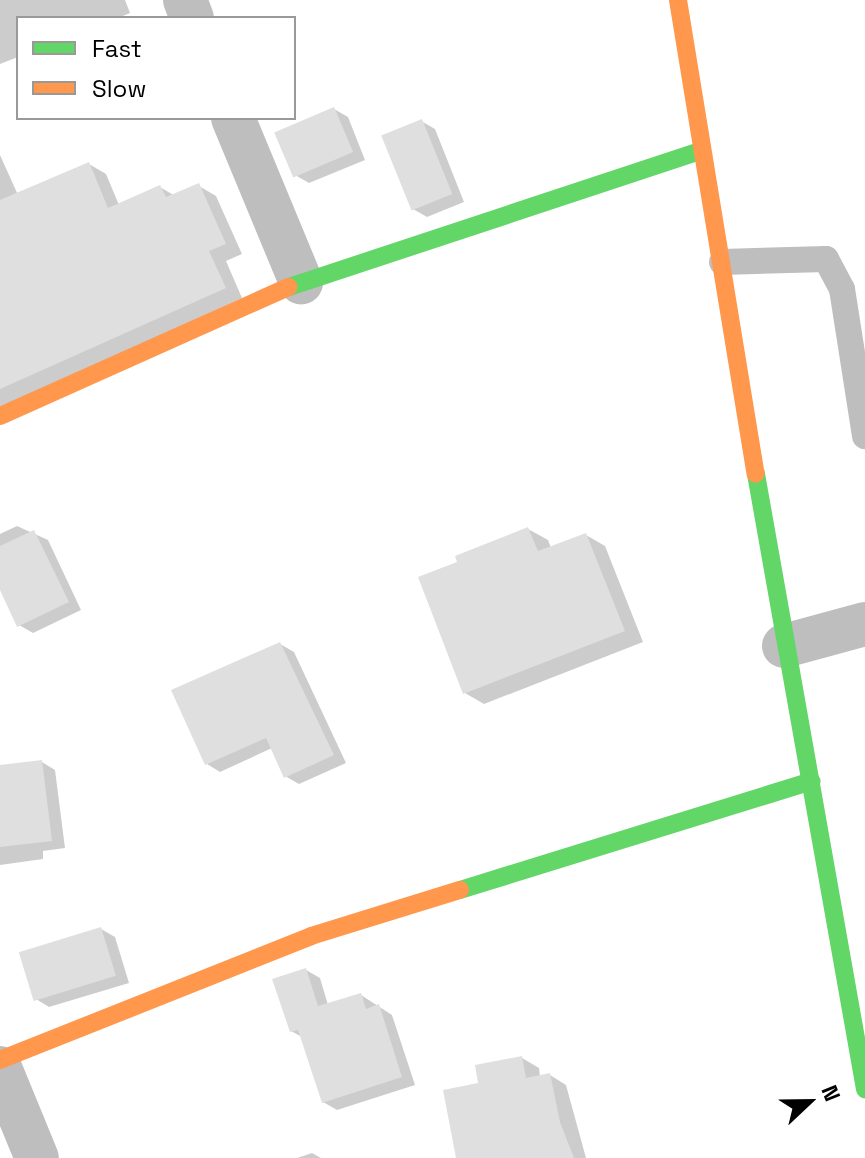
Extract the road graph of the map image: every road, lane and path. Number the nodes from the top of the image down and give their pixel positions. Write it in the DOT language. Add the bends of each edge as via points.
graph roads {
  1 [pos="678,0"];
  2 [pos="234,120"];
  3 [pos="700,151"];
  4 [pos="722,262"];
  5 [pos="301,282"];
  6 [pos="0,416"];
  7 [pos="865,436"];
  8 [pos="865,624"];
  9 [pos="784,646"];
  10 [pos="812,781"];
  11 [pos="0,1060"];
  12 [pos="0,1068"];
  13 [pos="865,1089"];
  14 [pos="37,1158"];
  1 -- 3 [label="street"];
  2 -- 5 [label="street"];
  3 -- 4 [label="street"];
  3 -- 5 [label="street"];
  4 -- 7 [label="lane" via="826,259 842,289"];
  4 -- 9 [label="street"];
  5 -- 6 [label="street"];
  8 -- 9 [label="street"];
  9 -- 10 [label="street"];
  10 -- 11 [label="street" via="311,936"];
  10 -- 13 [label="street"];
  12 -- 14 [label="street"];
}
